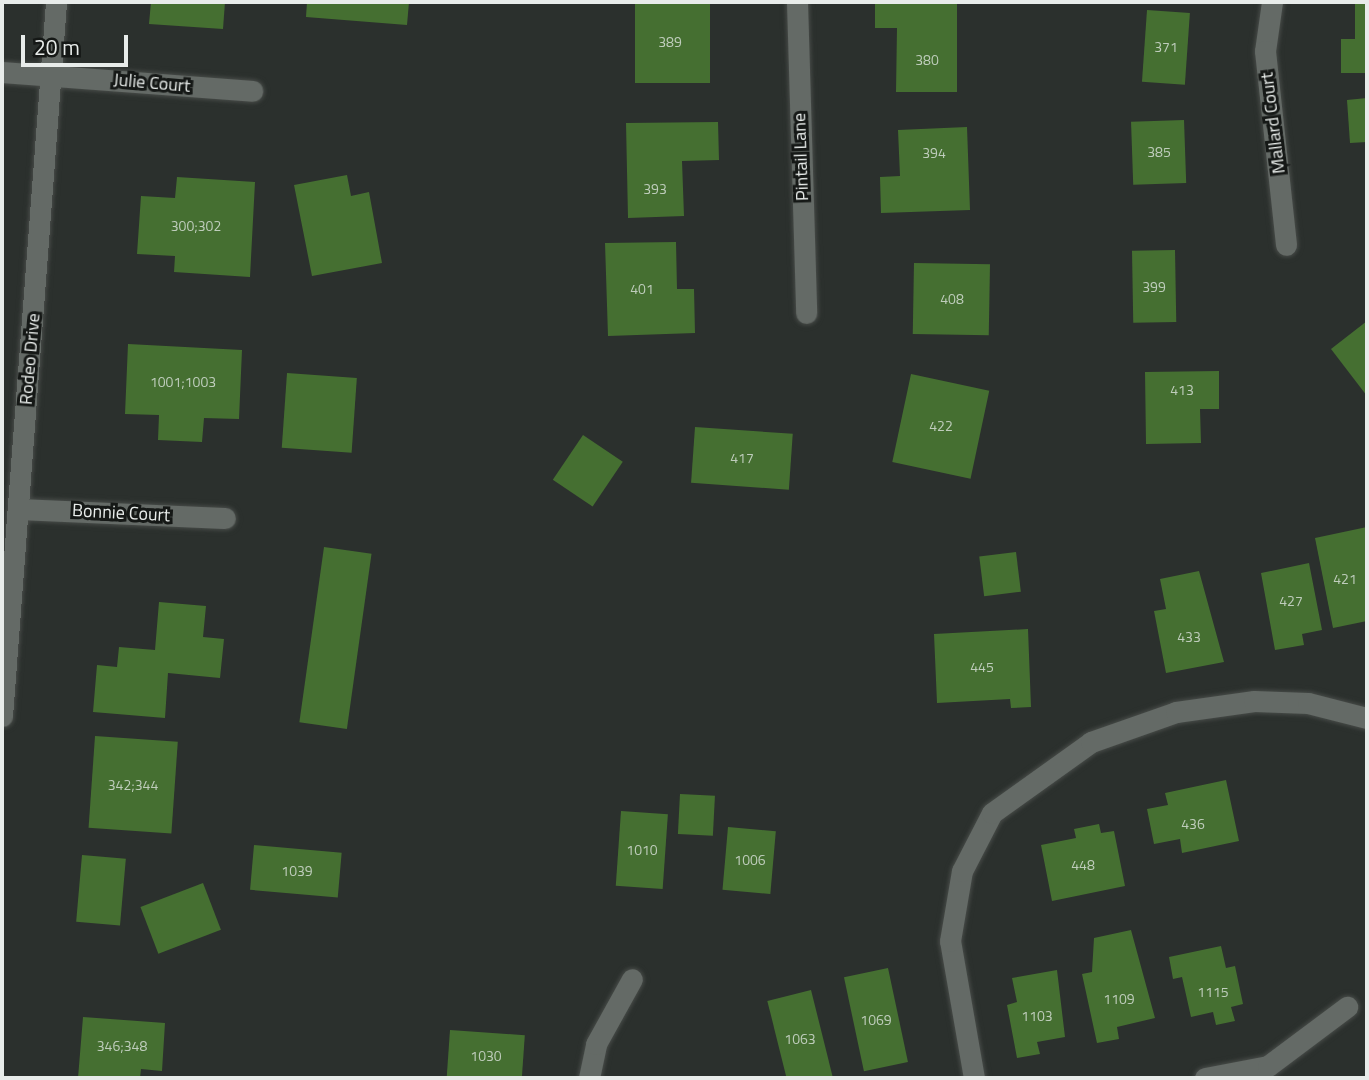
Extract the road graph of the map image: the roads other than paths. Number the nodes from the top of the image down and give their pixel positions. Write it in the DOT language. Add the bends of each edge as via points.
graph roads {
  1 [pos="56,2"];
  2 [pos="797,2"];
  3 [pos="1272,2"];
  4 [pos="2,72"];
  5 [pos="52,75"];
  6 [pos="252,91"];
  7 [pos="1286,245"];
  8 [pos="806,313"];
  9 [pos="18,509"];
  10 [pos="225,518"];
  11 [pos="2,716"];
  12 [pos="1367,718"];
  13 [pos="632,979"];
  14 [pos="1347,1007"];
  15 [pos="589,1078"];
  16 [pos="974,1078"];
  17 [pos="1205,1078"];
  1 -- 5 [label="street, Rodeo Drive"];
  2 -- 8 [label="street, Pintail Lane"];
  3 -- 7 [label="street, Mallard Court" via="1265,51"];
  4 -- 5 [label="street, Julie Court"];
  5 -- 6 [label="street, Julie Court"];
  5 -- 9 [label="street, Rodeo Drive"];
  9 -- 10 [label="street, Bonnie Court"];
  9 -- 11 [label="street, Rodeo Drive"];
  12 -- 16 [label="street" via="1308,703 1231,703 1176,712 1091,742 1001,804 974,839 954,904 950,941"];
  13 -- 15 [label="street" via="596,1044"];
  14 -- 17 [label="street" via="1268,1066"];
}
